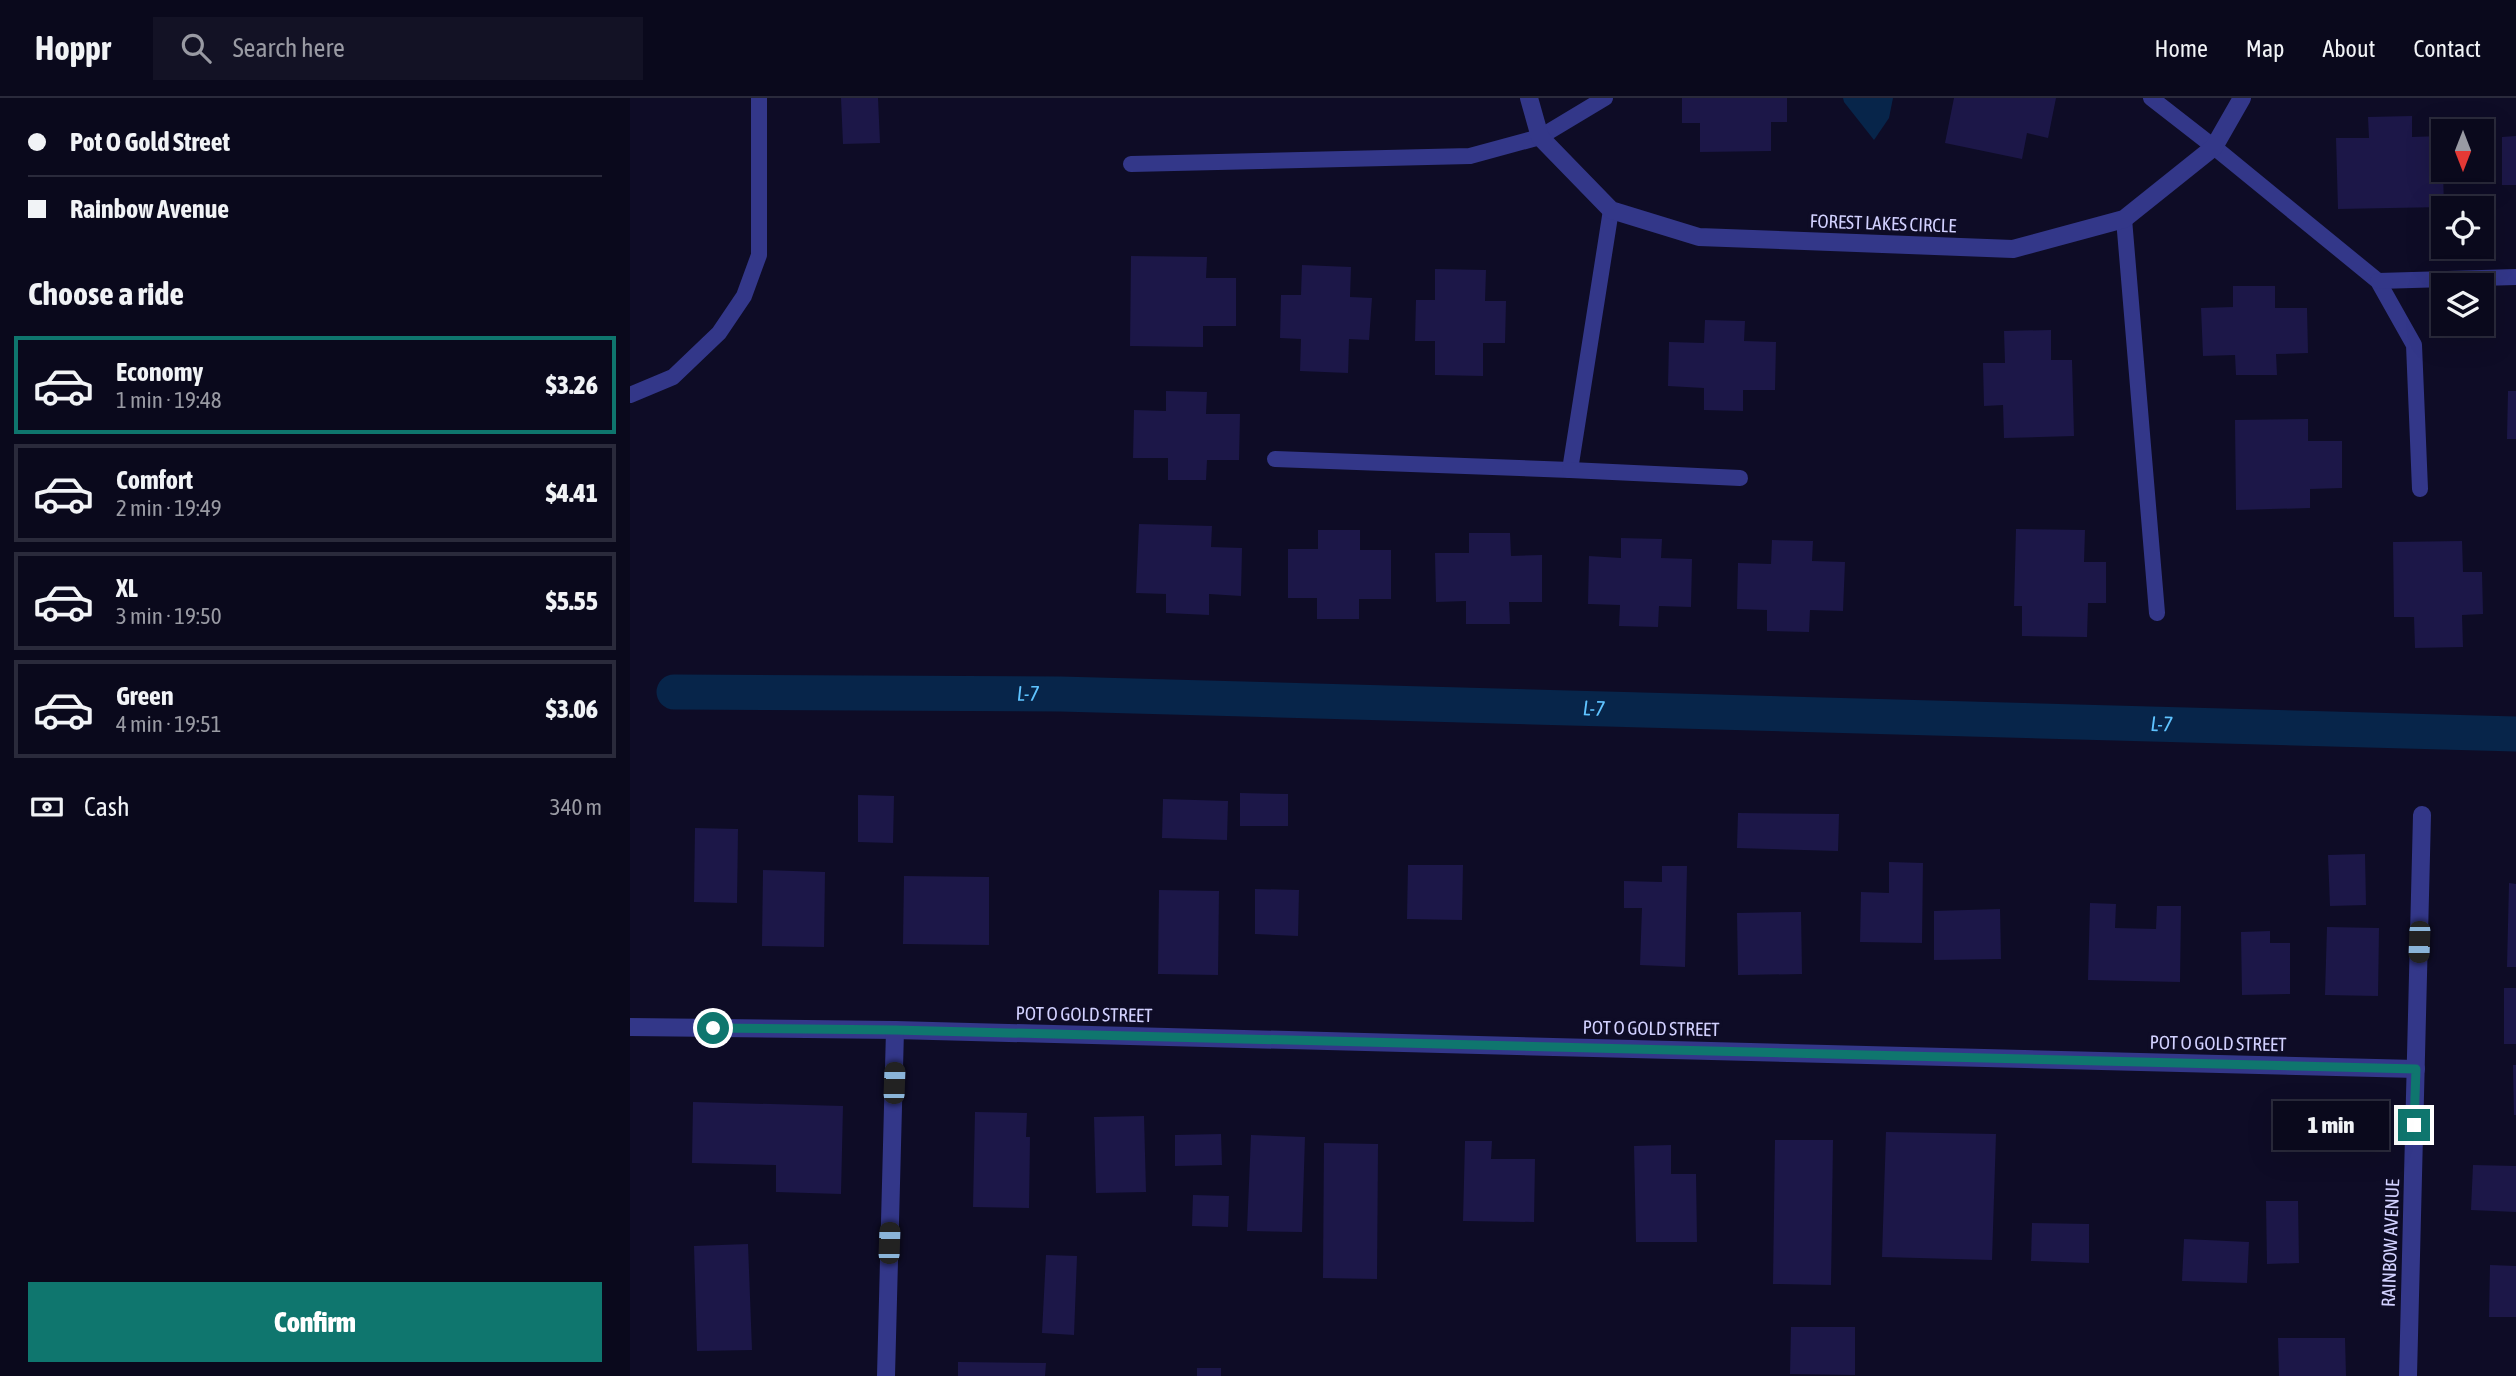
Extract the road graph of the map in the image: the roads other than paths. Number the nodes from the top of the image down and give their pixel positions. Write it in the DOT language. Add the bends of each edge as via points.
graph roads {
  1 [pos="759,98"];
  2 [pos="1529,98"];
  3 [pos="1605,98"];
  4 [pos="2151,98"];
  5 [pos="2242,98"];
  6 [pos="1540,137"];
  7 [pos="2214,147"];
  8 [pos="1131,164"];
  9 [pos="1611,210"];
  10 [pos="2124,219"];
  11 [pos="2516,277"];
  12 [pos="2378,281"];
  13 [pos="630,394"];
  14 [pos="1275,459"];
  15 [pos="1570,470"];
  16 [pos="1740,478"];
  17 [pos="2420,489"];
  18 [pos="2157,612"];
  19 [pos="2423,815"];
  20 [pos="630,1027"];
  21 [pos="895,1030"];
  22 [pos="2416,1069"];
  23 [pos="886,1376"];
  24 [pos="2408,1376"];
  1 -- 13 [label="lane" via="760,255 744,296 719,332 673,377"];
  2 -- 6 [label="street, FOREST LAKES CIRCLE"];
  3 -- 6 [label="lane"];
  4 -- 7 [label="lane"];
  5 -- 7 [label="street, FOREST LAKES CIRCLE"];
  6 -- 8 [label="lane" via="1470,156"];
  6 -- 9 [label="street, FOREST LAKES CIRCLE"];
  7 -- 10 [label="street, FOREST LAKES CIRCLE"];
  7 -- 12 [label="lane"];
  9 -- 10 [label="street, FOREST LAKES CIRCLE" via="1699,237 2013,249"];
  9 -- 15 [label="lane"];
  10 -- 18 [label="lane"];
  11 -- 12 [label="lane"];
  12 -- 17 [label="lane" via="2414,345"];
  14 -- 15 [label="lane"];
  15 -- 16 [label="lane"];
  19 -- 22 [label="street"];
  20 -- 21 [label="street, POT O GOLD STREET"];
  21 -- 22 [label="street, POT O GOLD STREET"];
  21 -- 23 [label="street"];
  22 -- 24 [label="street, RAINBOW AVENUE"];
}
